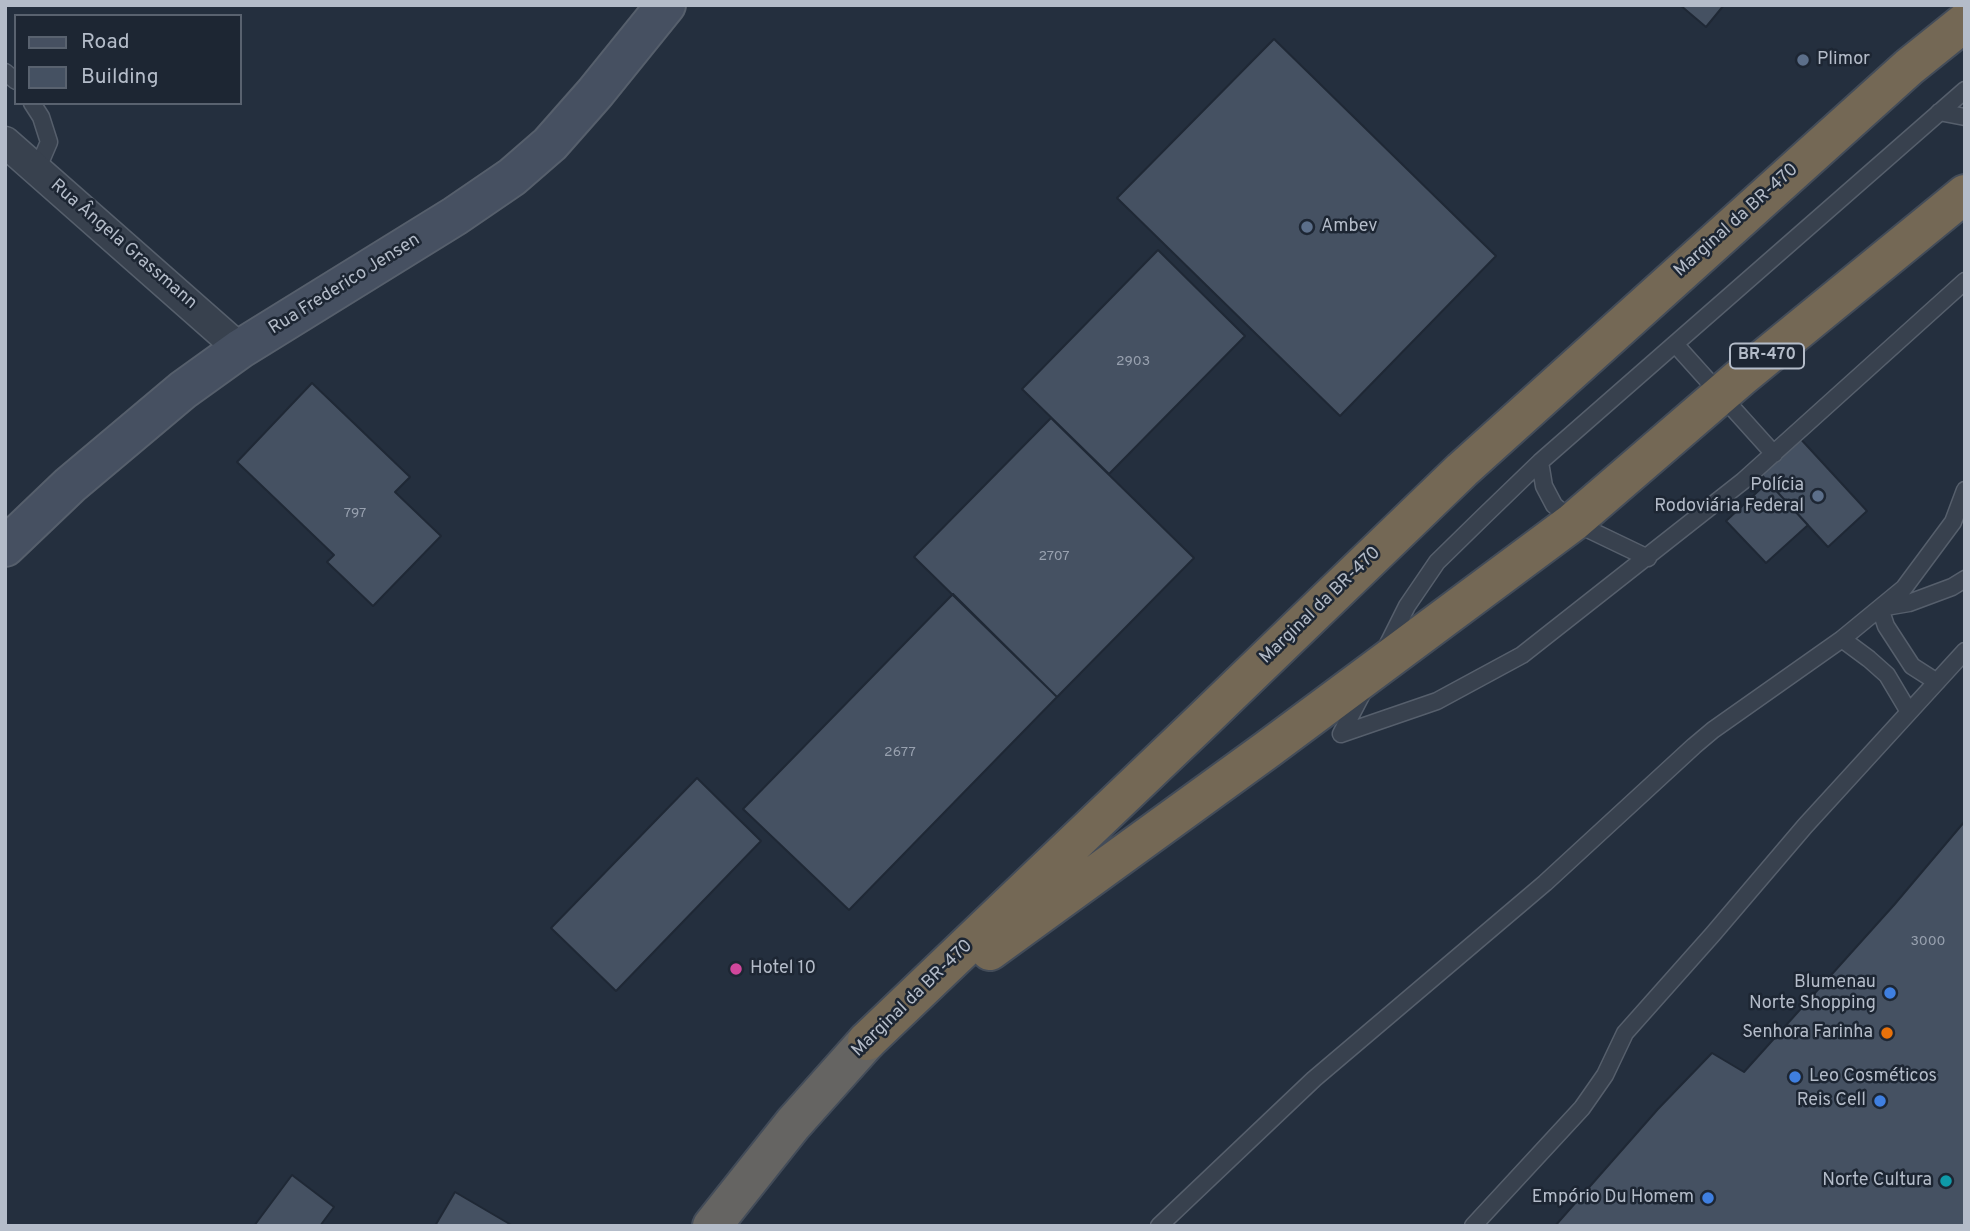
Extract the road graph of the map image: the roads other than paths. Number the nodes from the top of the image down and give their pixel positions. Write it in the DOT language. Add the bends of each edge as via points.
graph roads {
  1 [pos="666,5"];
  2 [pos="1965,22"];
  3 [pos="1965,90"];
  4 [pos="33,105"];
  5 [pos="1939,112"];
  6 [pos="1965,117"];
  7 [pos="5,142"];
  8 [pos="37,170"];
  9 [pos="1965,194"];
  10 [pos="1965,281"];
  11 [pos="1675,344"];
  12 [pos="240,349"];
  13 [pos="1720,394"];
  14 [pos="1774,454"];
  15 [pos="1540,462"];
  16 [pos="1965,490"];
  17 [pos="1573,522"];
  18 [pos="5,547"];
  19 [pos="1648,558"];
  20 [pos="1965,579"];
  21 [pos="1880,608"];
  22 [pos="1842,639"];
  23 [pos="1965,651"];
  24 [pos="1376,668"];
  25 [pos="1937,682"];
  26 [pos="1909,712"];
  27 [pos="867,1041"];
  28 [pos="712,1226"];
  29 [pos="1159,1226"];
  30 [pos="1473,1226"];
  1 -- 12 [label="main road, Rua Frederico Jensen" via="550,144 513,177"];
  2 -- 27 [label="highway, Marginal da BR-470" via="1909,66 1452,479"];
  3 -- 5 [label="lane"];
  4 -- 8 [label="lane" via="49,142"];
  5 -- 6 [label="lane"];
  5 -- 11 [label="lane"];
  7 -- 8 [label="street, Rua Ângela Grassmann"];
  8 -- 12 [label="street, Rua Ângela Grassmann"];
  9 -- 13 [label="highway, BR-470"];
  10 -- 14 [label="lane"];
  11 -- 13 [label="lane"];
  11 -- 15 [label="lane"];
  12 -- 18 [label="main road, Rua Frederico Jensen" via="69,485"];
  13 -- 14 [label="lane"];
  13 -- 17 [label="highway, BR-470"];
  14 -- 19 [label="lane"];
  15 -- 17 [label="lane" via="1544,486 1554,505"];
  15 -- 24 [label="lane" via="1437,562 1407,606"];
  16 -- 21 [label="lane" via="1953,522 1904,588"];
  17 -- 19 [label="lane"];
  17 -- 24 [label="highway"];
  19 -- 24 [label="lane" via="1522,656 1437,701 1341,734"];
  20 -- 21 [label="lane" via="1909,603"];
  21 -- 22 [label="lane"];
  21 -- 25 [label="lane" via="1912,666"];
  22 -- 26 [label="lane" via="1886,675"];
  22 -- 29 [label="lane" via="1694,746 1545,883 1314,1079"];
  23 -- 25 [label="lane"];
  24 -- 27 [label="highway"];
  25 -- 26 [label="lane"];
  26 -- 30 [label="lane" via="1625,1033 1605,1075 1582,1108"];
  27 -- 28 [label="highway, Marginal da BR-470"];
}
